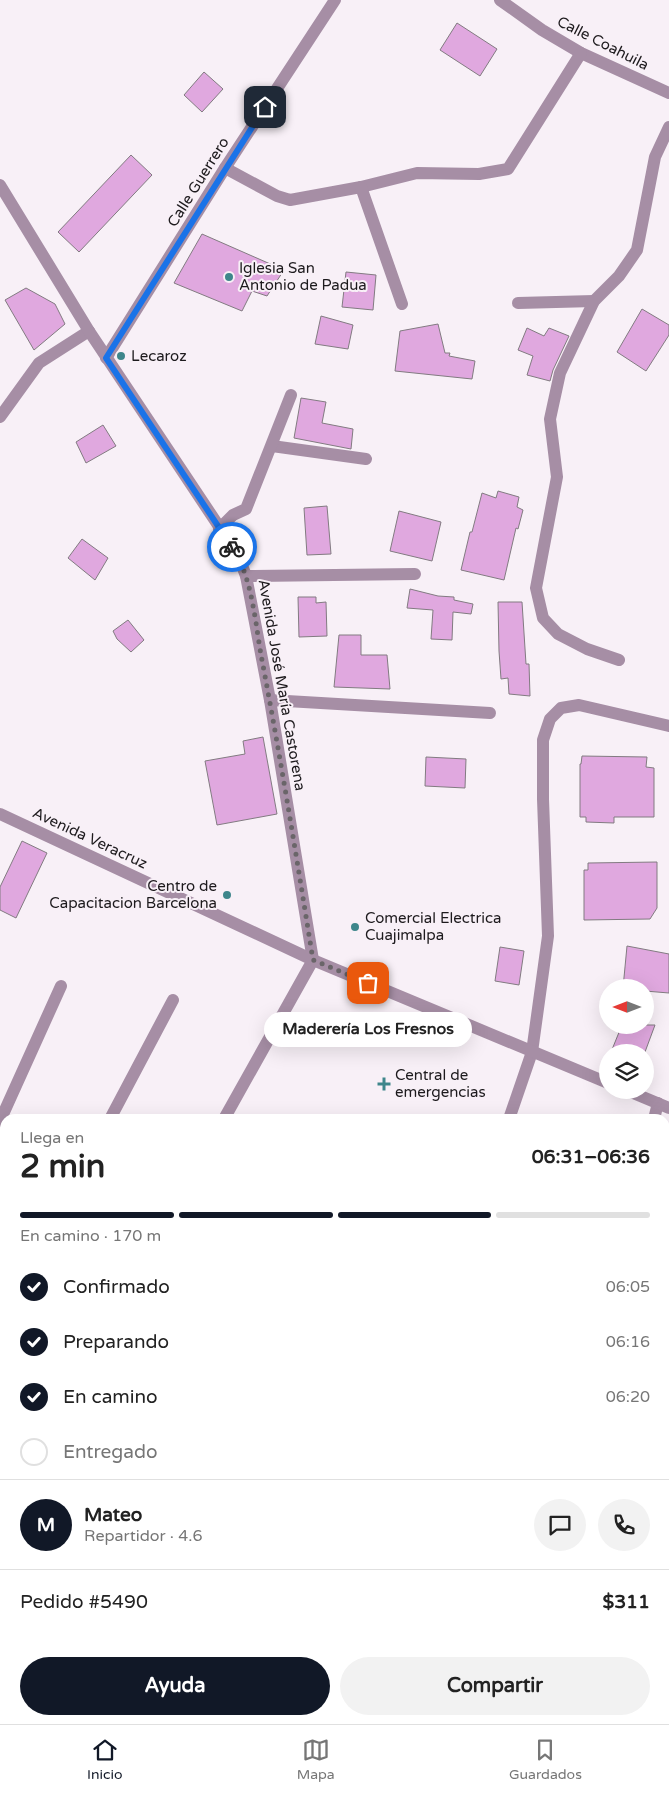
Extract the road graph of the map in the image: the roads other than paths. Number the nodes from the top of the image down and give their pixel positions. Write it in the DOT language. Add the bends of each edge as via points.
graph roads {
  1 [pos="335,0"];
  2 [pos="500,0"];
  3 [pos="581,53"];
  4 [pos="669,94"];
  5 [pos="669,127"];
  6 [pos="225,168"];
  7 [pos="0,185"];
  8 [pos="361,188"];
  9 [pos="594,301"];
  10 [pos="518,303"];
  11 [pos="402,304"];
  12 [pos="89,331"];
  13 [pos="106,358"];
  14 [pos="292,395"];
  15 [pos="0,417"];
  16 [pos="272,446"];
  17 [pos="366,458"];
  18 [pos="219,529"];
  19 [pos="415,574"];
  20 [pos="246,576"];
  21 [pos="619,660"];
  22 [pos="270,700"];
  23 [pos="490,713"];
  24 [pos="669,726"];
  25 [pos="0,814"];
  26 [pos="313,960"];
  27 [pos="61,986"];
  28 [pos="173,1000"];
  29 [pos="532,1052"];
  30 [pos="599,1078"];
  31 [pos="648,1099"];
  32 [pos="663,1105"];
  33 [pos="3,1114"];
  34 [pos="113,1114"];
  35 [pos="227,1114"];
  36 [pos="511,1114"];
  1 -- 6 [label="street, Calle Guerrero"];
  2 -- 3 [label="street, Calle Coahuila"];
  3 -- 4 [label="street, Calle Coahuila"];
  3 -- 8 [label="street" via="508,169 479,174 416,172"];
  5 -- 9 [label="street" via="655,157 637,250 619,276"];
  6 -- 8 [label="street" via="290,200"];
  6 -- 13 [label="street, Calle Guerrero"];
  7 -- 12 [label="street, Avenida José María Castorena"];
  8 -- 11 [label="street"];
  9 -- 10 [label="street"];
  9 -- 21 [label="street" via="560,373 550,419 557,477 536,588 543,618 558,634 587,650"];
  12 -- 13 [label="street, Avenida José María Castorena"];
  12 -- 15 [label="street" via="39,363"];
  13 -- 18 [label="street, Avenida José María Castorena"];
  14 -- 16 [label="street"];
  16 -- 17 [label="street"];
  16 -- 18 [label="street" via="246,509 233,515"];
  18 -- 20 [label="street, Avenida José María Castorena" via="238,556"];
  19 -- 20 [label="street"];
  20 -- 22 [label="street, Avenida José María Castorena"];
  22 -- 23 [label="street"];
  22 -- 26 [label="street, Avenida José María Castorena"];
  24 -- 29 [label="street" via="579,705 561,708 550,718 543,740 548,936"];
  25 -- 26 [label="street, Avenida Veracruz"];
  26 -- 29 [label="street, Avenida Veracruz"];
  26 -- 35 [label="street"];
  27 -- 33 [label="street"];
  28 -- 34 [label="street"];
  29 -- 30 [label="street, Avenida Veracruz"];
  29 -- 36 [label="street"];
  31 -- 32 [label="street"];
}
